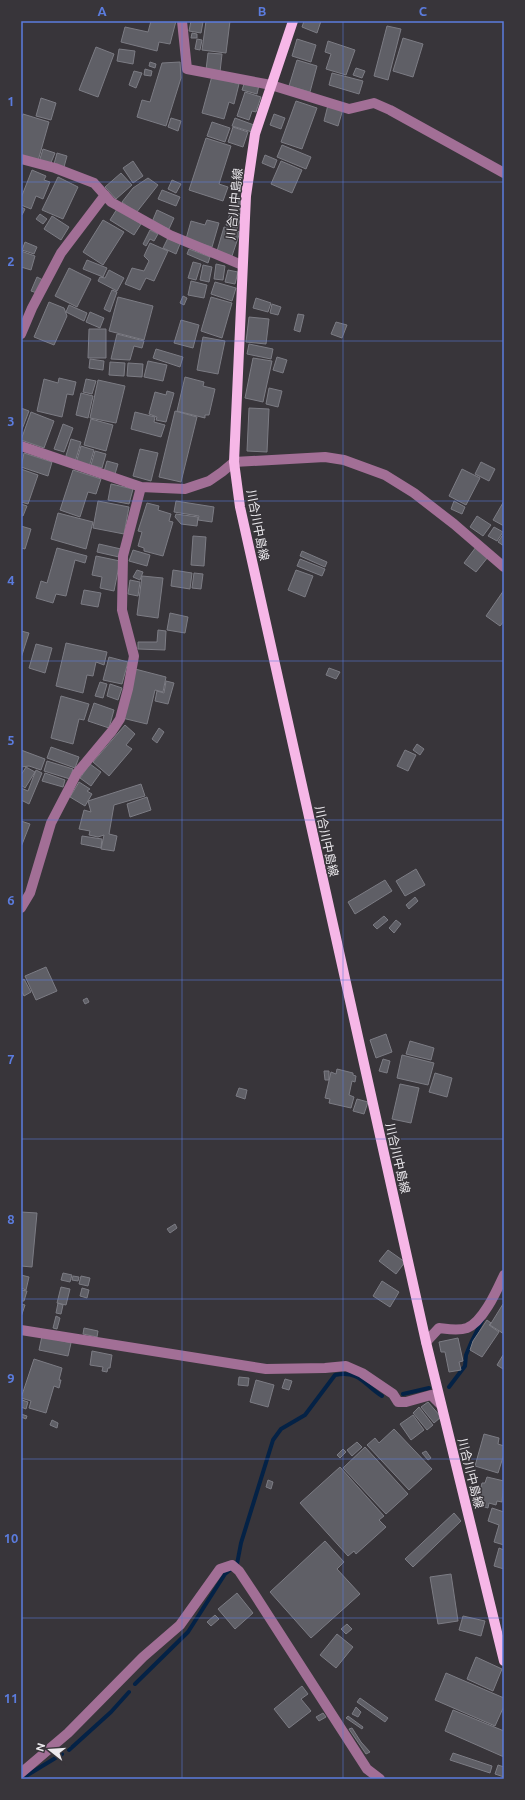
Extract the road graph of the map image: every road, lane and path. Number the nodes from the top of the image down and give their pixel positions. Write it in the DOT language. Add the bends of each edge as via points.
graph roads {
  1 [pos="182,21"];
  2 [pos="293,21"];
  3 [pos="271,85"];
  4 [pos="21,159"];
  5 [pos="504,173"];
  6 [pos="105,195"];
  7 [pos="242,265"];
  8 [pos="21,334"];
  9 [pos="21,446"];
  10 [pos="234,462"];
  11 [pos="141,487"];
  12 [pos="504,567"];
  13 [pos="21,908"];
  14 [pos="504,1275"];
  15 [pos="21,1330"];
  16 [pos="426,1342"];
  17 [pos="441,1405"];
  18 [pos="504,1661"];
  19 [pos="21,1773"];
  20 [pos="380,1779"];
  1 -- 3 [label="street" via="187,69"];
  2 -- 3 [label="main road, 川合川中島線"];
  3 -- 5 [label="street" via="349,109 374,103"];
  3 -- 7 [label="main road, 川合川中島線" via="255,134 246,196"];
  4 -- 6 [label="street" via="55,168 94,183"];
  6 -- 7 [label="street" via="111,202 170,235"];
  6 -- 8 [label="street" via="61,253"];
  7 -- 10 [label="main road, 川合川中島線"];
  9 -- 11 [label="street"];
  10 -- 11 [label="street" via="209,481 185,489"];
  10 -- 12 [label="street" via="325,458 344,460 384,475 426,502"];
  10 -- 16 [label="main road, 川合川中島線" via="240,507"];
  11 -- 13 [label="street" via="123,556 122,610 134,656 124,706 120,719 112,731 77,773 50,823 30,893"];
  14 -- 16 [label="street" via="485,1312 468,1328 439,1328"];
  15 -- 17 [label="street" via="266,1369 346,1366 362,1373 393,1394 398,1402 431,1395"];
  16 -- 17 [label="main road, 川合川中島線"];
  17 -- 18 [label="main road, 川合川中島線"];
  19 -- 20 [label="street" via="68,1733 143,1657 180,1625 220,1569 232,1565 349,1743 367,1769"];
}
